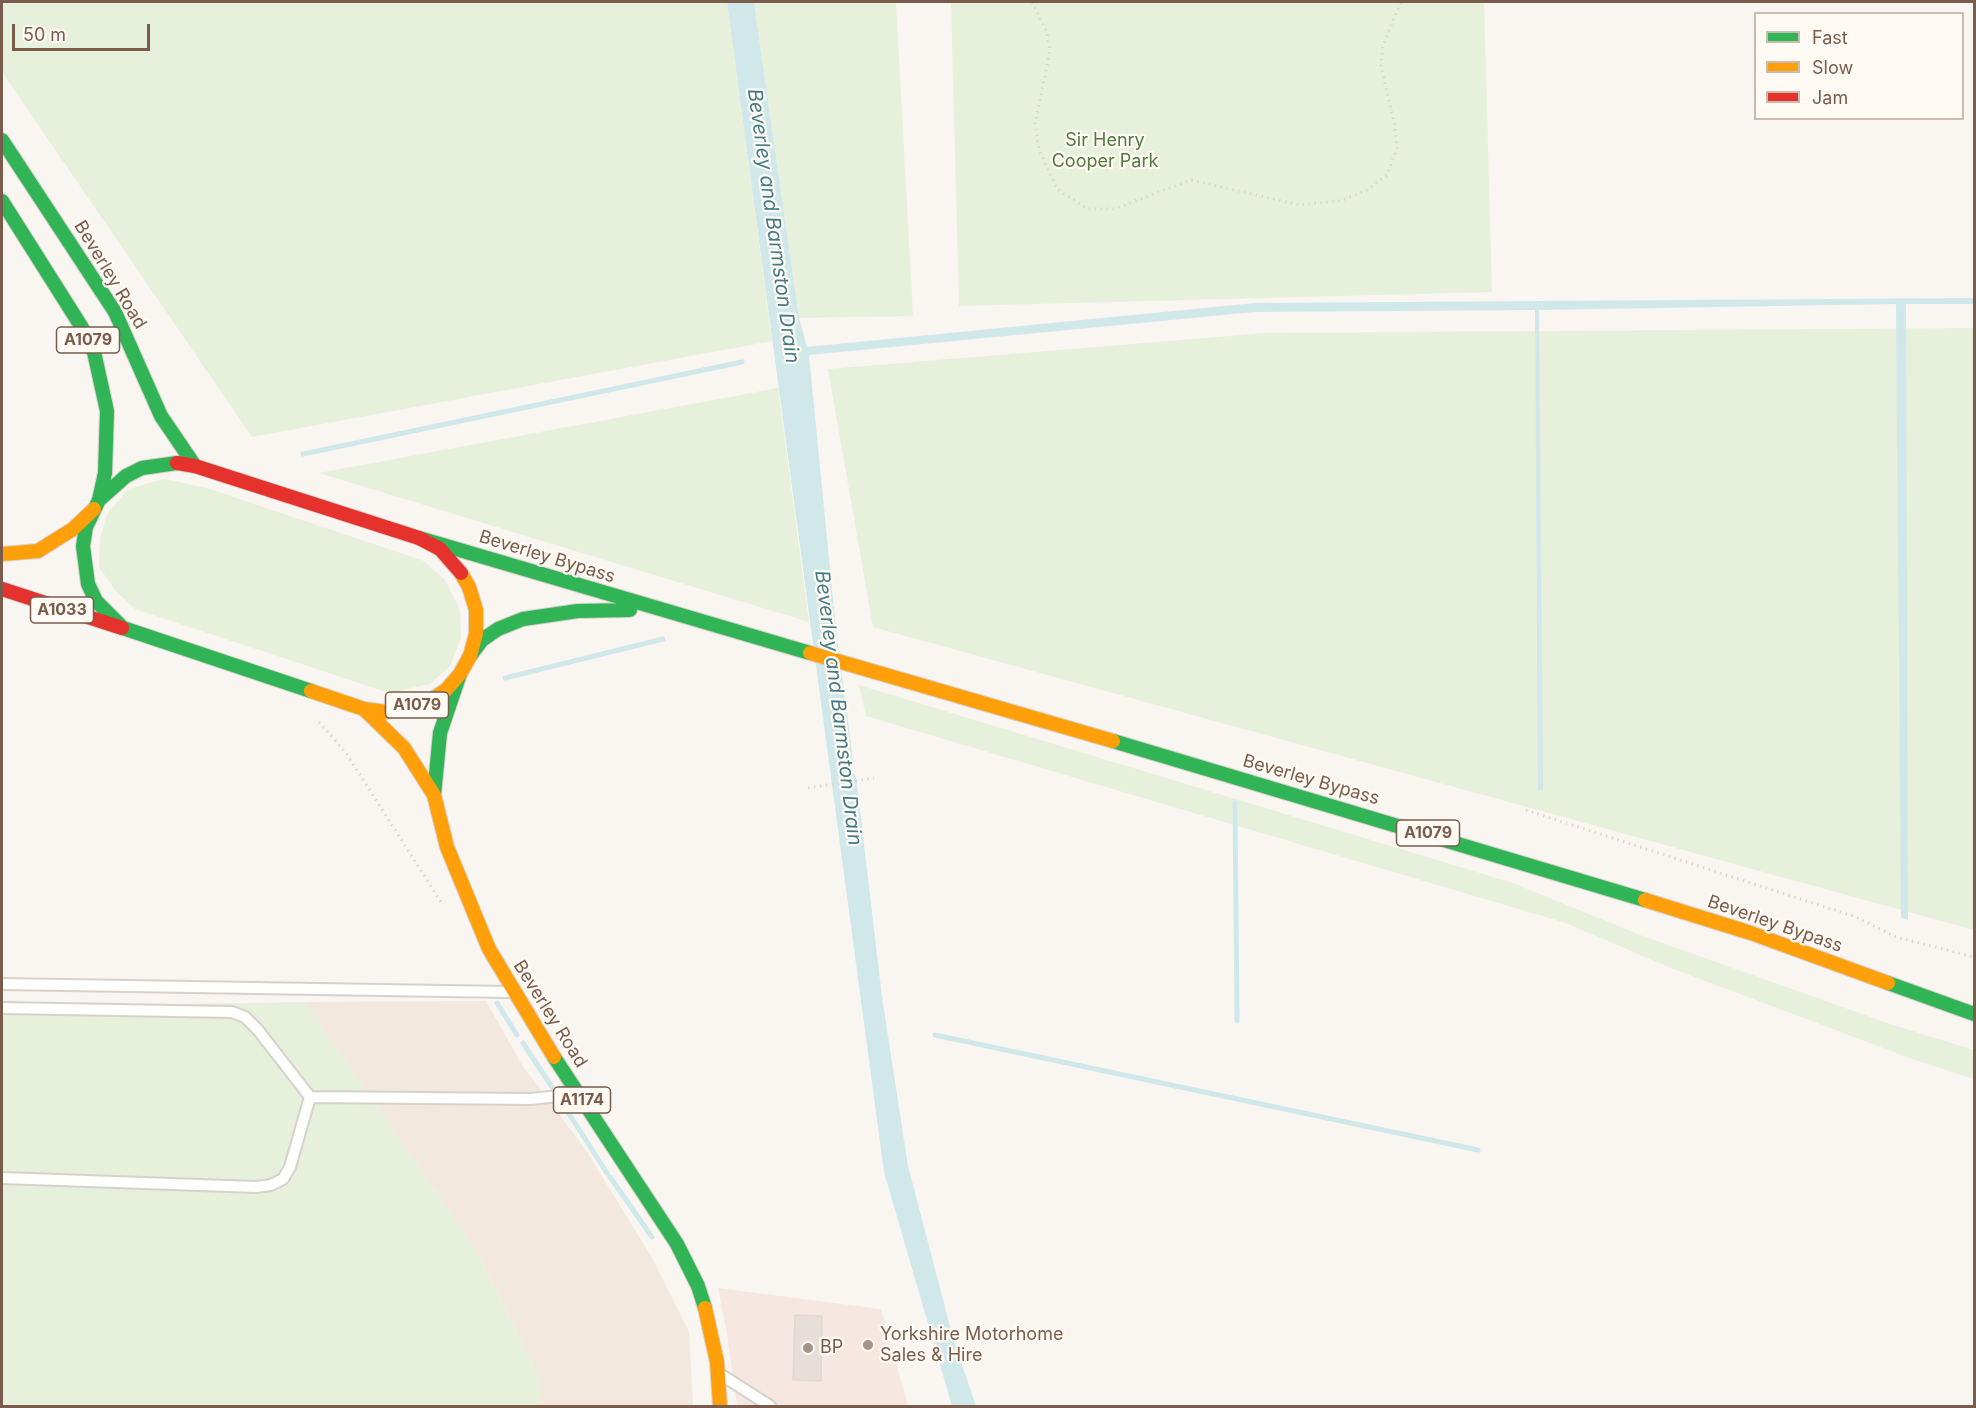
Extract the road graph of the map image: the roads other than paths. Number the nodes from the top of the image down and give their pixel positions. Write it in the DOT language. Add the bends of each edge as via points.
graph roads {
  1 [pos="2,140"];
  2 [pos="2,201"];
  3 [pos="195,466"];
  4 [pos="97,505"];
  5 [pos="419,538"];
  6 [pos="2,554"];
  7 [pos="2,589"];
  8 [pos="664,611"];
  9 [pos="123,628"];
  10 [pos="470,656"];
  11 [pos="460,674"];
  12 [pos="364,709"];
  13 [pos="434,795"];
  14 [pos="2,984"];
  15 [pos="514,992"];
  16 [pos="2,1008"];
  17 [pos="1974,1014"];
  18 [pos="574,1087"];
  19 [pos="310,1097"];
  20 [pos="2,1178"];
  21 [pos="718,1373"];
  22 [pos="720,1407"];
  23 [pos="770,1407"];
  1 -- 3 [label="main road, Beverley Road / A1079" via="115,312 161,416"];
  2 -- 4 [label="main road, A1079" via="94,352 107,411 105,473"];
  3 -- 4 [label="main road, A1079" via="159,464 142,468 118,482"];
  3 -- 5 [label="main road, A1079"];
  4 -- 6 [label="main road" via="74,529 38,551"];
  4 -- 9 [label="main road, A1079" via="83,546 88,584 96,601"];
  5 -- 8 [label="main road, Beverley Bypass"];
  5 -- 10 [label="main road, A1079" via="440,549 457,566 469,587 476,610 476,634"];
  7 -- 9 [label="main road, A1033"];
  8 -- 10 [label="main road, Beverley Bypass" via="578,611 523,619 498,629"];
  8 -- 17 [label="main road, Beverley Bypass / A1079" via="1425,832 1751,933"];
  9 -- 12 [label="main road, A1079"];
  10 -- 11 [label="main road, A1079"];
  11 -- 12 [label="main road, A1079" via="428,702 386,712"];
  11 -- 13 [label="main road, Beverley Road / A1174" via="440,733"];
  12 -- 13 [label="main road, Beverley Road / A1174" via="404,748"];
  13 -- 15 [label="main road, Beverley Road / A1174" via="447,847 464,890 489,949"];
  14 -- 15 [label="lane"];
  15 -- 18 [label="main road, Beverley Road / A1174"];
  16 -- 19 [label="lane" via="232,1012 245,1017 258,1030"];
  18 -- 19 [label="lane" via="559,1096 530,1099"];
  18 -- 21 [label="main road, Beverley Road / A1174" via="677,1244 698,1286 710,1324"];
  19 -- 20 [label="lane" via="290,1167 283,1179 271,1185"];
  21 -- 22 [label="main road, Beverley Road / A1174"];
  21 -- 23 [label="lane"];
}
